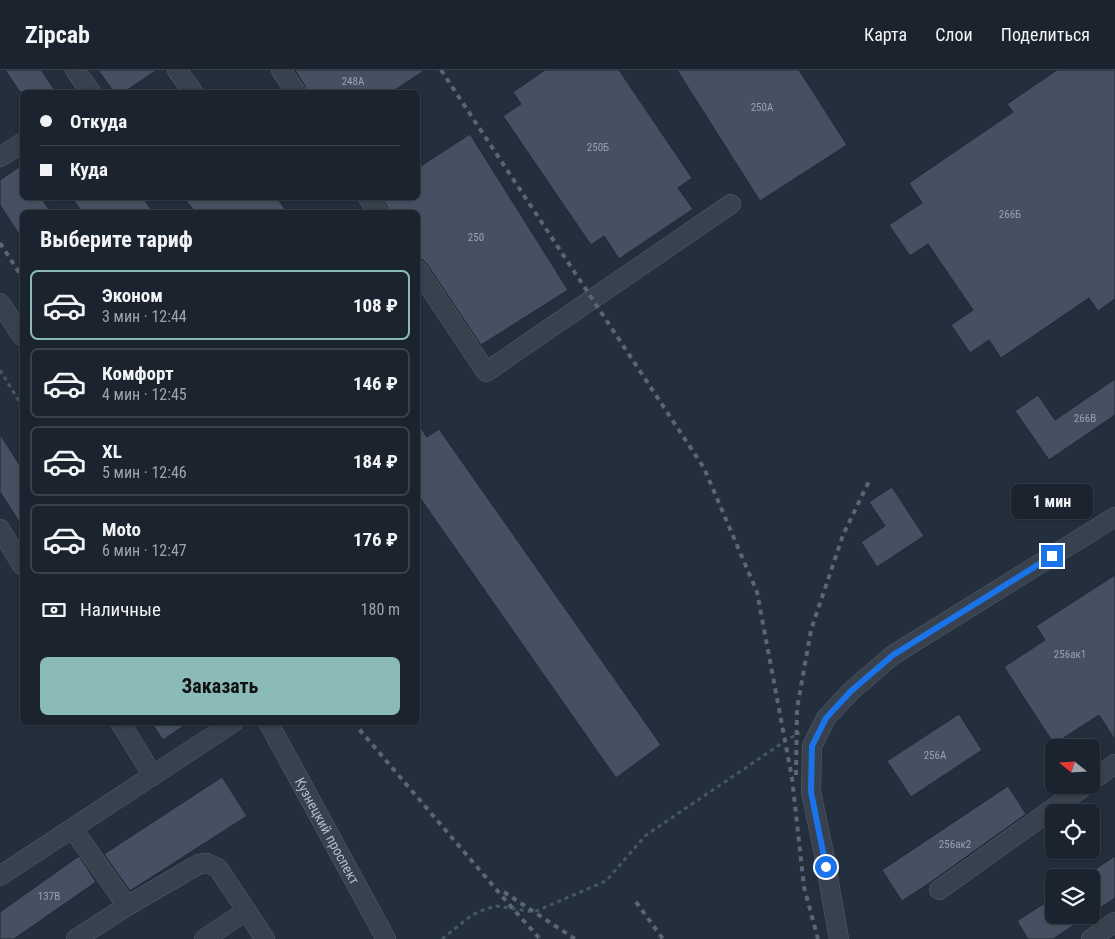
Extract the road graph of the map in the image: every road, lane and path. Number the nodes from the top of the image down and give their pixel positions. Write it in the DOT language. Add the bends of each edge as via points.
graph roads {
  1 [pos="75,70"];
  2 [pos="177,70"];
  3 [pos="281,70"];
  4 [pos="90,90"];
  5 [pos="192,90"];
  6 [pos="295,90"];
  7 [pos="20,144"];
  8 [pos="0,157"];
  9 [pos="731,204"];
  10 [pos="420,273"];
  11 [pos="0,303"];
  12 [pos="20,333"];
  13 [pos="0,370"];
  14 [pos="20,403"];
  15 [pos="1115,517"];
  16 [pos="0,529"];
  17 [pos="20,562"];
  18 [pos="826,718"];
  19 [pos="122,725"];
  20 [pos="230,725"];
  21 [pos="270,725"];
  22 [pos="1115,764"];
  23 [pos="1100,775"];
  24 [pos="153,776"];
  25 [pos="1073,794"];
  26 [pos="73,829"];
  27 [pos="0,876"];
  28 [pos="939,890"];
  29 [pos="127,906"];
  30 [pos="246,911"];
  31 [pos="1115,922"];
  32 [pos="76,939"];
  33 [pos="204,939"];
  34 [pos="264,939"];
  35 [pos="386,939"];
  36 [pos="442,939"];
  37 [pos="839,939"];
  38 [pos="1092,939"];
  1 -- 4 [label="street"];
  2 -- 5 [label="street"];
  3 -- 6 [label="street"];
  7 -- 8 [label="street"];
  9 -- 10 [label="street" via="486,372"];
  11 -- 12 [label="street"];
  13 -- 14 [label="path"];
  15 -- 18 [label="street" via="893,655 851,691"];
  16 -- 17 [label="street"];
  18 -- 36 [label="path" via="785,741 645,836 606,881 534,912 496,906 482,910"];
  18 -- 37 [label="street" via="812,746 811,792"];
  19 -- 24 [label="street"];
  20 -- 24 [label="street"];
  21 -- 35 [label="street, Кузнецкий проспект"];
  22 -- 23 [label="street"];
  24 -- 26 [label="street"];
  25 -- 28 [label="street"];
  26 -- 27 [label="street"];
  26 -- 29 [label="street"];
  29 -- 30 [label="street" via="199,864 207,863 218,868"];
  29 -- 32 [label="street"];
  30 -- 33 [label="street"];
  30 -- 34 [label="street"];
  31 -- 38 [label="street"];
}
